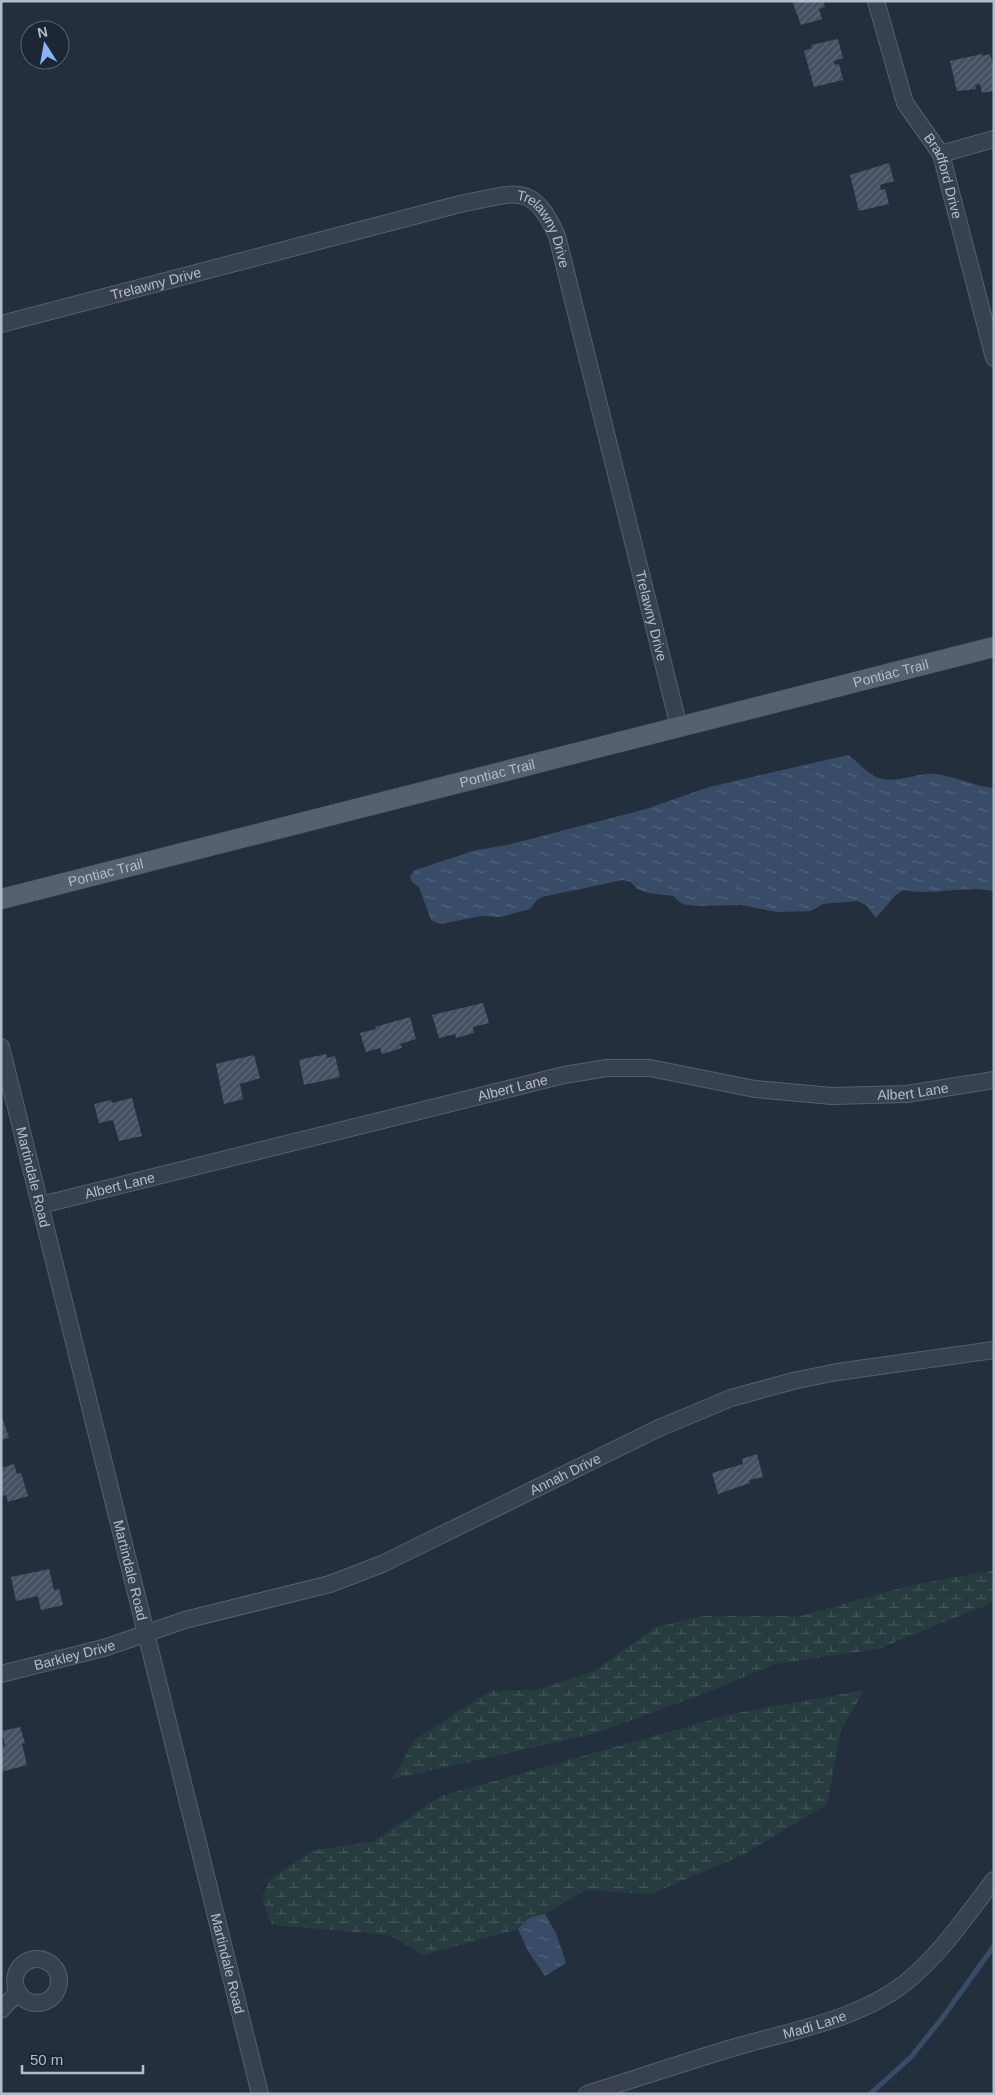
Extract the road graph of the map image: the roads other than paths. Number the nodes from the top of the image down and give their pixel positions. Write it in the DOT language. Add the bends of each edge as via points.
graph roads {
  1 [pos="876,1"];
  2 [pos="994,139"];
  3 [pos="942,154"];
  4 [pos="1,324"];
  5 [pos="994,358"];
  6 [pos="994,647"];
  7 [pos="678,727"];
  8 [pos="1,899"];
  9 [pos="1,1047"];
  10 [pos="994,1080"];
  11 [pos="41,1205"];
  12 [pos="994,1350"];
  13 [pos="147,1633"];
  14 [pos="1,1674"];
  15 [pos="994,1880"];
  16 [pos="18,1992"];
  17 [pos="1,2010"];
  18 [pos="260,2094"];
  19 [pos="587,2094"];
  1 -- 3 [label="street, Bradford Drive" via="905,103"];
  2 -- 3 [label="street"];
  3 -- 5 [label="street, Bradford Drive"];
  4 -- 7 [label="street, Trelawny Drive" via="464,203 517,194 528,197 541,206 550,219 566,266"];
  6 -- 7 [label="main road, Pontiac Trail"];
  7 -- 8 [label="main road, Pontiac Trail"];
  9 -- 11 [label="street, Martindale Road"];
  10 -- 11 [label="street, Albert Lane" via="907,1094 832,1096 755,1089 650,1068 596,1069"];
  11 -- 13 [label="street, Martindale Road"];
  12 -- 13 [label="street, Annah Drive" via="793,1380 731,1398 659,1428 365,1572"];
  13 -- 14 [label="street, Barkley Drive" via="107,1647"];
  13 -- 18 [label="street, Martindale Road"];
  15 -- 19 [label="street, Madi Lane" via="924,1965 904,1984 880,1999 835,2019"];
  16 -- 17 [label="street"];
}
